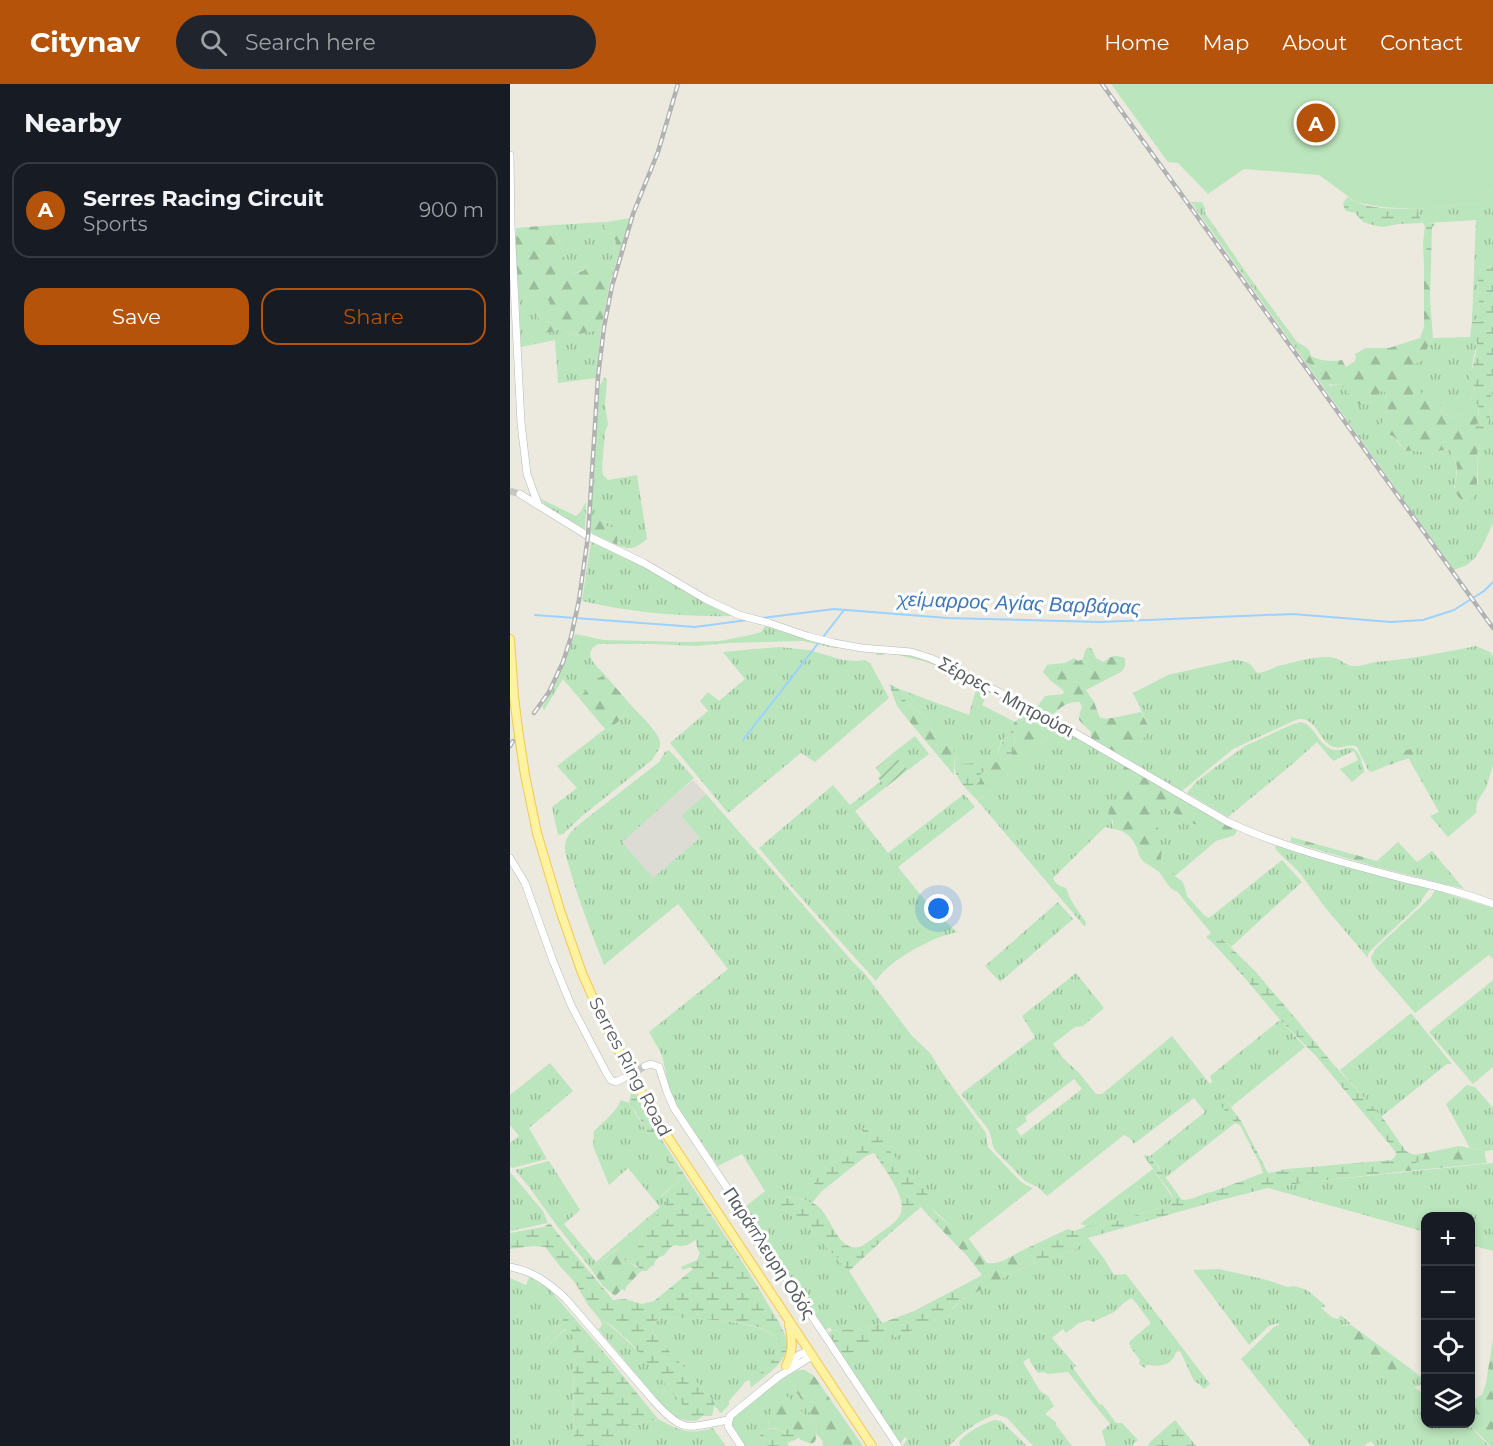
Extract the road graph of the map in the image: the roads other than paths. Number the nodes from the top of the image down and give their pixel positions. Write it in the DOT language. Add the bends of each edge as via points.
graph roads {
  1 [pos="510,155"];
  2 [pos="520,494"];
  3 [pos="539,505"];
  4 [pos="510,639"];
  5 [pos="510,858"];
  6 [pos="1493,904"];
  7 [pos="645,1066"];
  8 [pos="624,1078"];
  9 [pos="510,1267"];
  10 [pos="787,1319"];
  11 [pos="810,1354"];
  12 [pos="786,1366"];
  13 [pos="778,1377"];
  14 [pos="728,1420"];
  15 [pos="741,1446"];
  16 [pos="872,1446"];
  17 [pos="898,1446"];
  1 -- 3 [label="street" via="521,423 527,474"];
  2 -- 3 [label="street, Σέρρες - Μητρούσι"];
  3 -- 6 [label="street, Σέρρες - Μητρούσι" via="588,536 739,615 834,643 930,658 957,670 1249,832"];
  4 -- 10 [label="main road, Serres Ring Road" via="514,697 537,833 582,973 656,1119"];
  5 -- 8 [label="street" via="525,884 571,1005 611,1080"];
  7 -- 17 [label="street, Παράπλευρη Οδός" via="659,1067 674,1108"];
  9 -- 14 [label="street" via="552,1285 676,1423 693,1427"];
  10 -- 11 [label="main road, Serres Ring Road"];
  10 -- 12 [label="main road" via="792,1353"];
  11 -- 12 [label="street" via="799,1355"];
  11 -- 13 [label="street"];
  11 -- 16 [label="main road, Serres Ring Road"];
  12 -- 13 [label="street"];
  13 -- 14 [label="street"];
  14 -- 15 [label="street"];
}
